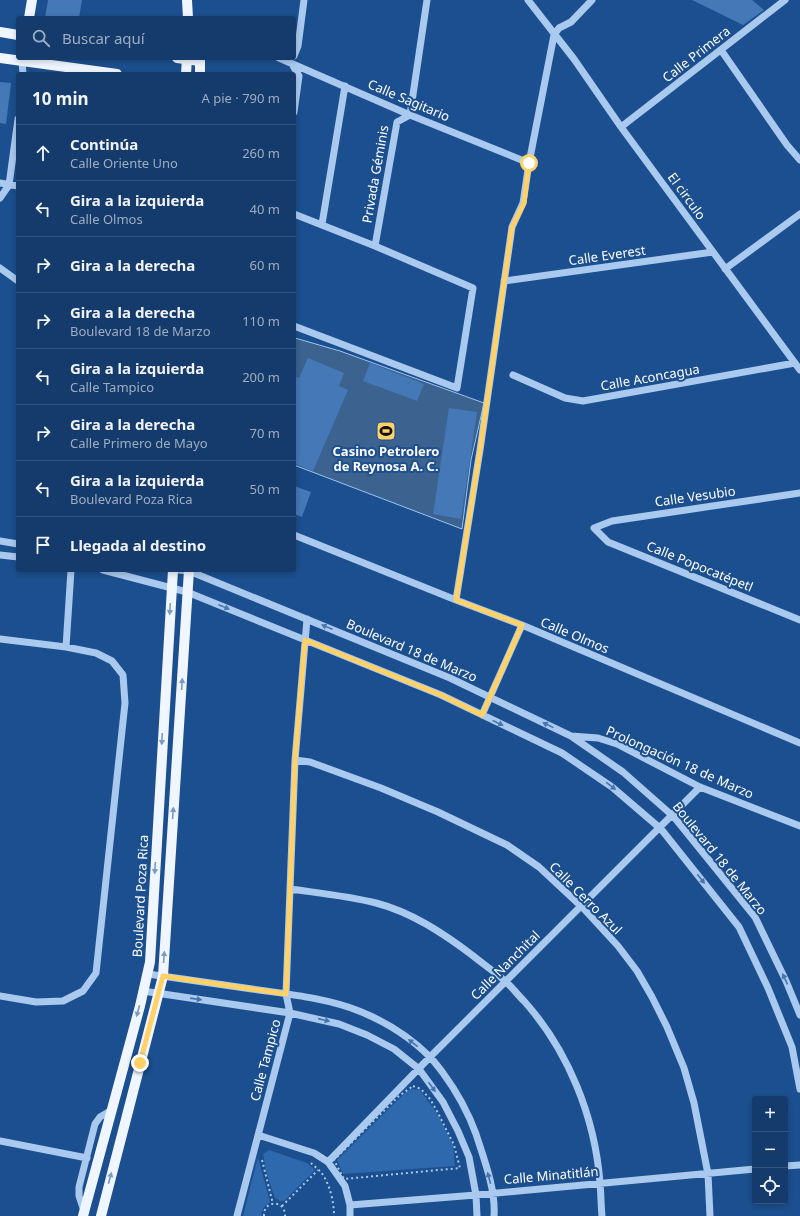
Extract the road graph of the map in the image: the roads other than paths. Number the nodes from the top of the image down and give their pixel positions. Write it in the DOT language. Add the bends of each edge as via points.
graph roads {
  1 [pos="32,0"];
  2 [pos="188,0"];
  3 [pos="304,0"];
  4 [pos="427,0"];
  5 [pos="528,0"];
  6 [pos="592,0"];
  7 [pos="785,0"];
  8 [pos="29,16"];
  9 [pos="188,16"];
  10 [pos="0,32"];
  11 [pos="16,35"];
  12 [pos="554,35"];
  13 [pos="721,50"];
  14 [pos="296,51"];
  15 [pos="0,58"];
  16 [pos="16,59"];
  17 [pos="22,60"];
  18 [pos="183,60"];
  19 [pos="199,60"];
  20 [pos="293,60"];
  21 [pos="295,60"];
  22 [pos="23,72"];
  23 [pos="103,72"];
  24 [pos="186,72"];
  25 [pos="200,72"];
  26 [pos="345,86"];
  27 [pos="296,98"];
  28 [pos="410,115"];
  29 [pos="621,127"];
  30 [pos="16,134"];
  31 [pos="800,160"];
  32 [pos="529,163"];
  33 [pos="0,183"];
  34 [pos="9,185"];
  35 [pos="16,186"];
  36 [pos="0,198"];
  37 [pos="800,214"];
  38 [pos="296,215"];
  39 [pos="322,224"];
  40 [pos="375,246"];
  41 [pos="713,252"];
  42 [pos="0,268"];
  43 [pos="725,269"];
  44 [pos="16,280"];
  45 [pos="504,281"];
  46 [pos="296,327"];
  47 [pos="795,363"];
  48 [pos="800,370"];
  49 [pos="513,375"];
  50 [pos="800,493"];
  51 [pos="594,528"];
  52 [pos="296,536"];
  53 [pos="0,541"];
  54 [pos="16,544"];
  55 [pos="0,555"];
  56 [pos="16,557"];
  57 [pos="71,572"];
  58 [pos="111,572"];
  59 [pos="172,572"];
  60 [pos="185,572"];
  61 [pos="190,572"];
  62 [pos="171,588"];
  63 [pos="188,592"];
  64 [pos="456,600"];
  65 [pos="307,619"];
  66 [pos="800,620"];
  67 [pos="522,625"];
  68 [pos="0,639"];
  69 [pos="305,640"];
  70 [pos="66,648"];
  71 [pos="491,697"];
  72 [pos="482,715"];
  73 [pos="571,736"];
  74 [pos="800,743"];
  75 [pos="295,760"];
  76 [pos="700,787"];
  77 [pos="672,815"];
  78 [pos="800,826"];
  79 [pos="660,828"];
  80 [pos="290,889"];
  81 [pos="581,906"];
  82 [pos="148,974"];
  83 [pos="163,976"];
  84 [pos="506,982"];
  85 [pos="144,991"];
  86 [pos="158,994"];
  87 [pos="286,994"];
  88 [pos="0,996"];
  89 [pos="290,1013"];
  90 [pos="800,1015"];
  91 [pos="430,1057"];
  92 [pos="126,1058"];
  93 [pos="140,1063"];
  94 [pos="419,1069"];
  95 [pos="800,1089"];
  96 [pos="112,1110"];
  97 [pos="258,1135"];
  98 [pos="0,1141"];
  99 [pos="87,1158"];
  100 [pos="332,1162"];
  101 [pos="800,1164"];
  102 [pos="788,1166"];
  103 [pos="752,1169"];
  104 [pos="708,1174"];
  105 [pos="600,1183"];
  106 [pos="493,1193"];
  107 [pos="476,1195"];
  108 [pos="350,1205"];
  109 [pos="84,1214"];
  110 [pos="101,1216"];
  111 [pos="237,1216"];
  112 [pos="350,1216"];
  113 [pos="477,1216"];
  114 [pos="494,1216"];
  115 [pos="602,1216"];
  116 [pos="710,1216"];
  1 -- 8 [label="main road"];
  2 -- 9 [label="main road"];
  3 -- 14 [label="street"];
  4 -- 28 [label="street"];
  5 -- 12 [label="street, El circulo"];
  6 -- 12 [label="street"];
  7 -- 13 [label="street, Calle Primera"];
  10 -- 11 [label="main road"];
  12 -- 29 [label="street, El circulo" via="574,59"];
  12 -- 32 [label="street"];
  13 -- 29 [label="street, Calle Primera"];
  13 -- 31 [label="street"];
  15 -- 16 [label="main road"];
  17 -- 22 [label="street"];
  17 -- 23 [label="main road"];
  18 -- 24 [label="main road"];
  19 -- 25 [label="main road"];
  20 -- 27 [label="street" via="299,76"];
  21 -- 26 [label="street, Calle Sagitario"];
  26 -- 28 [label="street, Calle Sagitario"];
  26 -- 39 [label="street"];
  28 -- 32 [label="street, Calle Sagitario"];
  28 -- 40 [label="street, Privada Géminis" via="397,122"];
  29 -- 41 [label="street, El circulo"];
  30 -- 34 [label="street"];
  32 -- 45 [label="street" via="524,203 512,227"];
  33 -- 34 [label="street"];
  34 -- 35 [label="street"];
  34 -- 36 [label="street"];
  37 -- 43 [label="street"];
  38 -- 39 [label="street"];
  39 -- 40 [label="street"];
  40 -- 46 [label="street" via="473,288 457,388"];
  41 -- 43 [label="street, El circulo"];
  41 -- 45 [label="street, Calle Everest"];
  42 -- 44 [label="street"];
  43 -- 47 [label="street, El circulo"];
  45 -- 64 [label="street"];
  47 -- 48 [label="street, El circulo"];
  47 -- 49 [label="street, Calle Aconcagua" via="583,401 565,398"];
  50 -- 51 [label="street, Calle Vesubio" via="612,521"];
  51 -- 66 [label="street, Calle Popocatépetl" via="608,542"];
  52 -- 64 [label="street, Calle Olmos"];
  53 -- 54 [label="street"];
  55 -- 56 [label="street"];
  57 -- 70 [label="street"];
  58 -- 62 [label="street"];
  59 -- 62 [label="main road, Boulevard Poza Rica"];
  60 -- 63 [label="main road"];
  61 -- 65 [label="street, Boulevard 18 de Marzo"];
  62 -- 63 [label="street"];
  62 -- 82 [label="main road, Boulevard Poza Rica, one-way"];
  63 -- 69 [label="street, one-way"];
  83 -- 63 [label="main road, one-way"];
  64 -- 67 [label="street, Calle Olmos"];
  65 -- 69 [label="street, Calle Tampico"];
  71 -- 65 [label="street, Boulevard 18 de Marzo, one-way"];
  67 -- 71 [label="street"];
  67 -- 74 [label="street, Calle Olmos"];
  68 -- 70 [label="street"];
  69 -- 72 [label="street" via="441,695"];
  69 -- 75 [label="street, Calle Tampico"];
  70 -- 88 [label="street" via="96,653 112,660 123,675 125,703 96,973 83,991 63,1001 36,1002"];
  71 -- 72 [label="street"];
  73 -- 71 [label="street, Boulevard 18 de Marzo, one-way"];
  72 -- 79 [label="street, one-way" via="562,753 612,787"];
  73 -- 76 [label="street, Prolongación 18 de Marzo" via="598,738 617,744"];
  73 -- 77 [label="street, Boulevard 18 de Marzo" via="623,772"];
  75 -- 80 [label="street, Calle Tampico"];
  75 -- 81 [label="street, Calle Cerro Azul" via="310,762 381,788 507,845 539,867"];
  76 -- 77 [label="street, Calle Nanchital"];
  76 -- 78 [label="street, Prolongación 18 de Marzo"];
  77 -- 79 [label="street, Calle Nanchital"];
  90 -- 77 [label="street, Boulevard 18 de Marzo, one-way" via="755,917"];
  79 -- 81 [label="street, Calle Nanchital"];
  79 -- 95 [label="street, one-way" via="739,927 792,1047"];
  80 -- 84 [label="street" via="377,903 405,913 457,944"];
  80 -- 87 [label="street, Calle Tampico"];
  81 -- 84 [label="street, Calle Nanchital"];
  81 -- 104 [label="street, Calle Cerro Azul" via="637,971 667,1027 684,1068 692,1096"];
  82 -- 83 [label="street"];
  82 -- 85 [label="main road, Boulevard Poza Rica"];
  83 -- 86 [label="main road"];
  83 -- 87 [label="street"];
  84 -- 91 [label="street, Calle Nanchital"];
  84 -- 105 [label="street" via="536,1014 554,1039 571,1072 591,1130"];
  85 -- 86 [label="street"];
  85 -- 92 [label="main road, Boulevard Poza Rica, one-way"];
  86 -- 89 [label="street, one-way"];
  86 -- 93 [label="main road"];
  87 -- 89 [label="street, Calle Tampico"];
  91 -- 87 [label="street, one-way" via="403,1035 358,1011 333,1003"];
  89 -- 94 [label="street, one-way" via="339,1024 367,1035 394,1049"];
  89 -- 97 [label="street, Calle Tampico"];
  91 -- 94 [label="street, Calle Nanchital"];
  106 -- 91 [label="street, one-way" via="483,1155 464,1106 454,1088"];
  92 -- 93 [label="main road"];
  92 -- 96 [label="main road, Boulevard Poza Rica"];
  110 -- 93 [label="main road, one-way"];
  94 -- 100 [label="street, Calle Nanchital"];
  94 -- 107 [label="street, one-way" via="443,1102 458,1131 468,1157"];
  96 -- 99 [label="street" via="100,1117 95,1124"];
  96 -- 109 [label="main road, Boulevard Poza Rica"];
  97 -- 100 [label="street" via="314,1153"];
  97 -- 111 [label="street, Calle Tampico"];
  98 -- 99 [label="street"];
  99 -- 109 [label="street" via="79,1187"];
  100 -- 108 [label="street" via="345,1186"];
  101 -- 102 [label="street"];
  103 -- 104 [label="street, Calle Minatitlán"];
  104 -- 105 [label="street, Calle Minatitlán"];
  104 -- 116 [label="street, Calle Cerro Azul"];
  105 -- 106 [label="street, Calle Minatitlán"];
  105 -- 115 [label="street"];
  106 -- 107 [label="street, Calle Minatitlán"];
  106 -- 114 [label="street"];
  107 -- 108 [label="street, Calle Minatitlán"];
  107 -- 113 [label="street"];
  108 -- 112 [label="street"];
}
